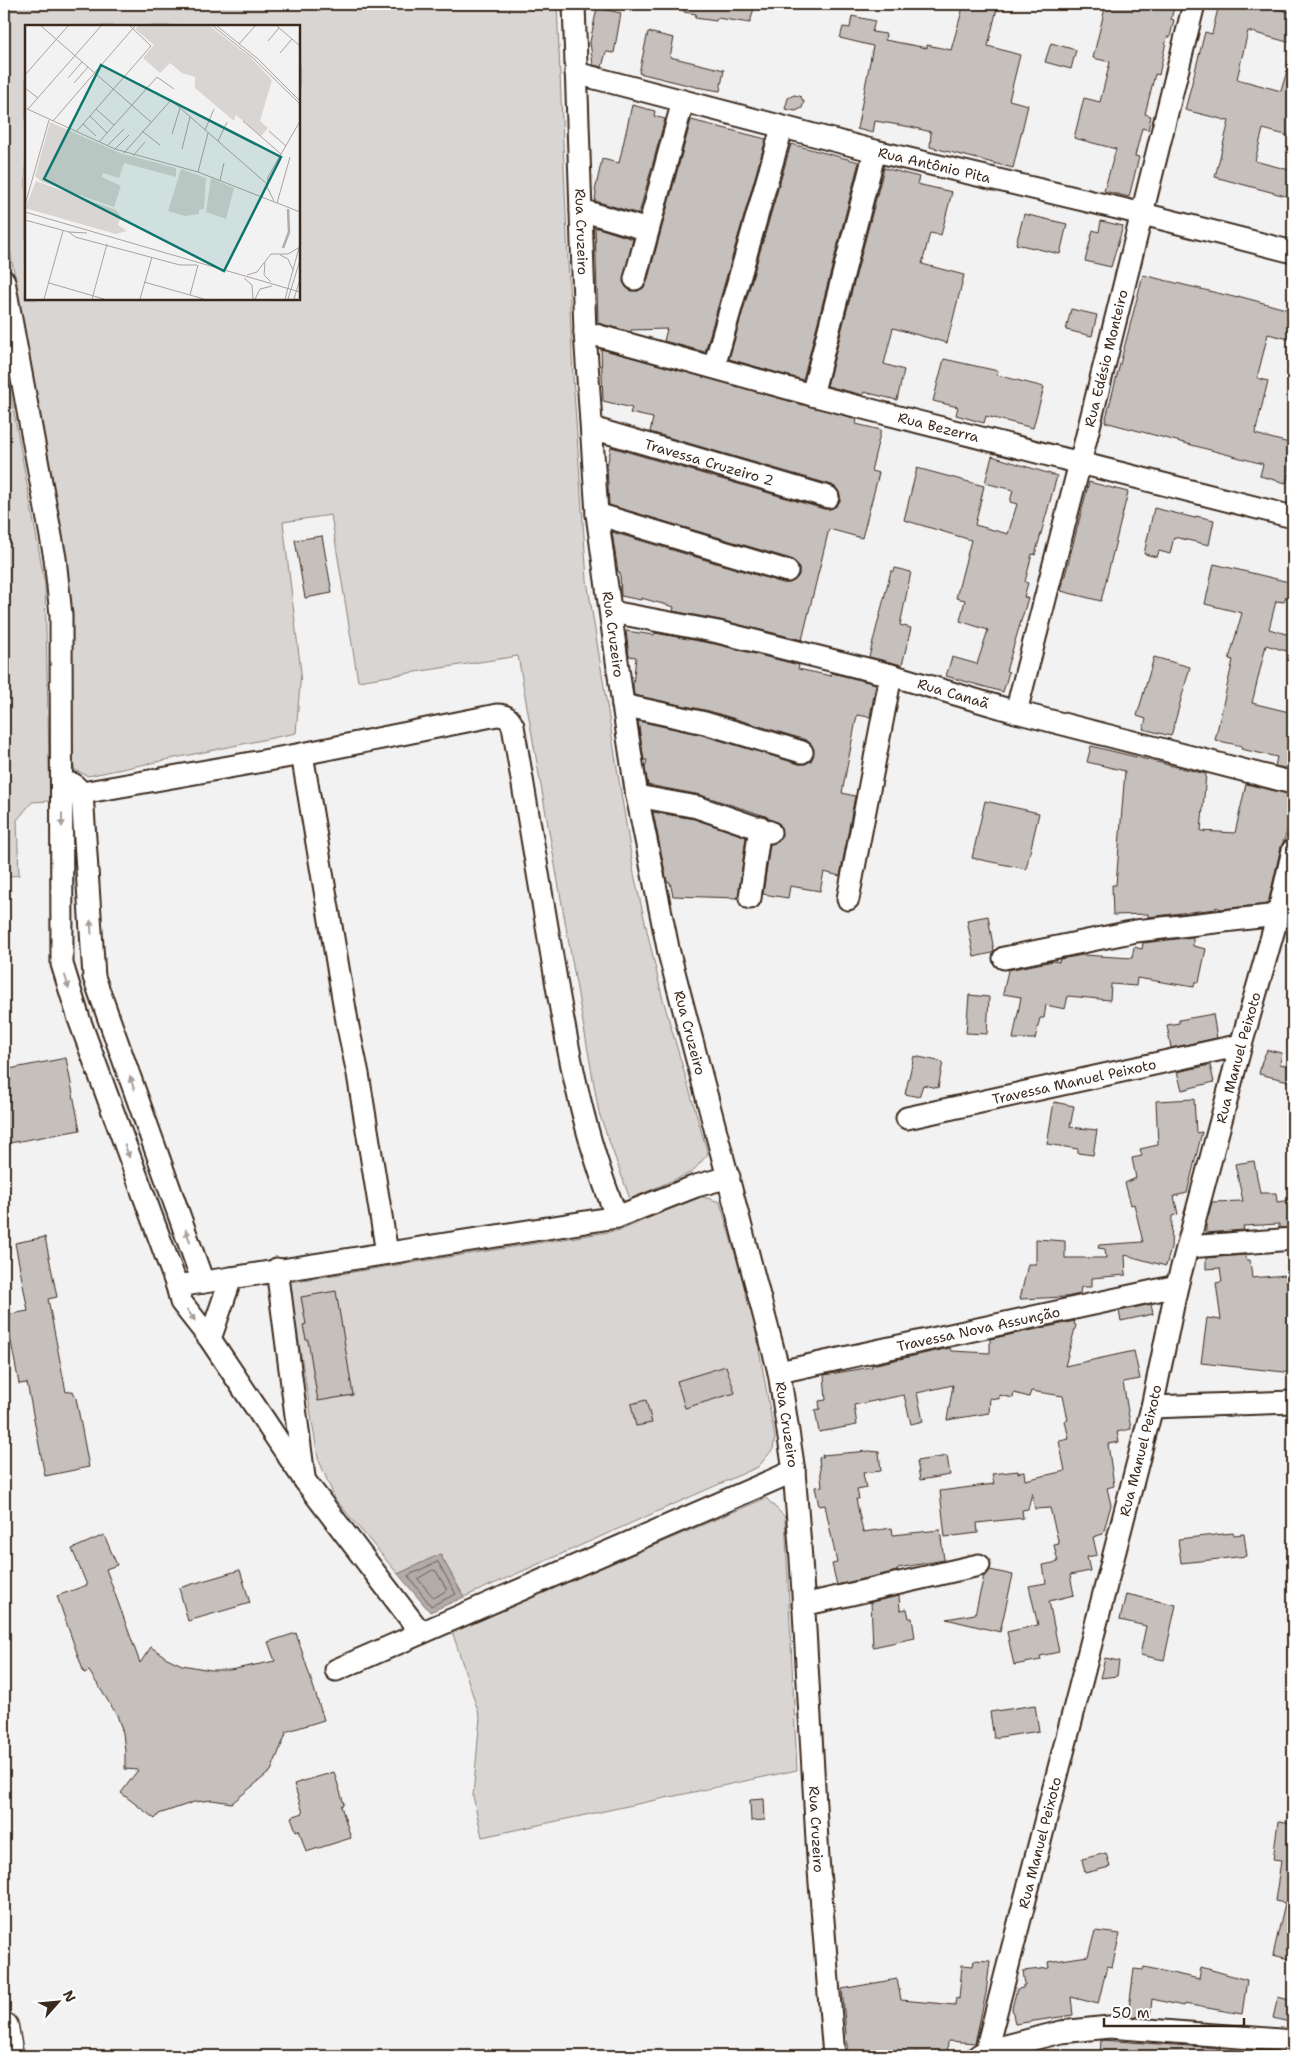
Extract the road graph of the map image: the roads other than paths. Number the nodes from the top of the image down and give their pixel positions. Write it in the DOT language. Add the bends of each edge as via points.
graph roads {
  1 [pos="574,4"];
  2 [pos="1194,4"];
  3 [pos="576,73"];
  4 [pos="683,101"];
  5 [pos="782,128"];
  6 [pos="875,152"];
  7 [pos="581,210"];
  8 [pos="1143,214"];
  9 [pos="648,230"];
  10 [pos="1293,252"];
  11 [pos="635,279"];
  12 [pos="4,281"];
  13 [pos="586,332"];
  14 [pos="714,368"];
  15 [pos="812,395"];
  16 [pos="592,428"];
  17 [pos="1080,463"];
  18 [pos="828,497"];
  19 [pos="597,514"];
  20 [pos="1293,517"];
  21 [pos="787,571"];
  22 [pos="612,612"];
  23 [pos="891,674"];
  24 [pos="623,705"];
  25 [pos="1016,712"];
  26 [pos="802,752"];
  27 [pos="302,754"];
  28 [pos="1293,783"];
  29 [pos="72,794"];
  30 [pos="637,796"];
  31 [pos="1293,850"];
  32 [pos="750,898"];
  33 [pos="848,899"];
  34 [pos="1278,915"];
  35 [pos="1004,958"];
  36 [pos="1241,1044"];
  37 [pos="907,1118"];
  38 [pos="729,1177"];
  39 [pos="617,1217"];
  40 [pos="1293,1239"];
  41 [pos="1188,1247"];
  42 [pos="387,1253"];
  43 [pos="276,1269"];
  44 [pos="231,1278"];
  45 [pos="203,1282"];
  46 [pos="177,1286"];
  47 [pos="1177,1286"];
  48 [pos="210,1339"];
  49 [pos="779,1372"];
  50 [pos="1293,1402"];
  51 [pos="1152,1407"];
  52 [pos="794,1471"];
  53 [pos="305,1481"];
  54 [pos="979,1564"];
  55 [pos="803,1605"];
  56 [pos="421,1633"];
  57 [pos="336,1670"];
  58 [pos="4,2027"];
  59 [pos="1293,2041"];
  60 [pos="982,2054"];
  61 [pos="9,2056"];
  62 [pos="834,2056"];
  1 -- 3 [label="street, Rua Cruzeiro"];
  2 -- 8 [label="street, Rua Edésio Monteiro"];
  3 -- 4 [label="street, Rua Antônio Pita"];
  3 -- 7 [label="street, Rua Cruzeiro"];
  4 -- 5 [label="street, Rua Antônio Pita"];
  4 -- 9 [label="street"];
  5 -- 6 [label="street, Rua Antônio Pita"];
  5 -- 14 [label="street"];
  6 -- 8 [label="street, Rua Antônio Pita"];
  6 -- 15 [label="street"];
  7 -- 9 [label="street"];
  7 -- 13 [label="street, Rua Cruzeiro"];
  8 -- 10 [label="street, Rua Antônio Pita"];
  8 -- 17 [label="street, Rua Edésio Monteiro"];
  9 -- 11 [label="street"];
  12 -- 29 [label="street" via="55,558 61,615 61,771"];
  13 -- 14 [label="street, Rua Bezerra"];
  13 -- 16 [label="street, Rua Cruzeiro"];
  14 -- 15 [label="street, Rua Bezerra"];
  15 -- 17 [label="street, Rua Bezerra"];
  16 -- 18 [label="street, Travessa Cruzeiro 2"];
  16 -- 19 [label="street, Rua Cruzeiro"];
  17 -- 20 [label="street, Rua Bezerra"];
  17 -- 25 [label="street, Rua Edésio Monteiro"];
  19 -- 21 [label="street"];
  19 -- 22 [label="street, Rua Cruzeiro"];
  22 -- 23 [label="street, Rua Canaã" via="718,632"];
  22 -- 24 [label="street, Rua Cruzeiro"];
  23 -- 25 [label="street, Rua Canaã"];
  23 -- 33 [label="street"];
  24 -- 26 [label="street" via="705,723"];
  24 -- 30 [label="street, Rua Cruzeiro"];
  25 -- 28 [label="street, Rua Canaã"];
  27 -- 29 [label="street"];
  27 -- 39 [label="street" via="496,715 510,719 566,1039 588,1135 601,1180"];
  27 -- 42 [label="street"];
  45 -- 29 [label="street, one-way" via="94,978"];
  29 -- 46 [label="street, one-way" via="62,964"];
  30 -- 32 [label="street" via="697,806 765,829"];
  30 -- 38 [label="street, Rua Cruzeiro" via="668,953"];
  31 -- 34 [label="street, Rua Manuel Peixoto"];
  34 -- 35 [label="street" via="1136,931"];
  34 -- 36 [label="street, Rua Manuel Peixoto"];
  36 -- 37 [label="street, Travessa Manuel Peixoto"];
  36 -- 41 [label="street, Rua Manuel Peixoto"];
  38 -- 39 [label="street" via="696,1186"];
  38 -- 49 [label="street, Rua Cruzeiro"];
  39 -- 42 [label="street"];
  40 -- 41 [label="street"];
  41 -- 47 [label="street, Rua Manuel Peixoto"];
  42 -- 43 [label="street"];
  43 -- 44 [label="street"];
  43 -- 53 [label="street"];
  44 -- 45 [label="street"];
  44 -- 48 [label="street"];
  45 -- 46 [label="street"];
  46 -- 48 [label="street, one-way" via="181,1302"];
  47 -- 49 [label="street, Travessa Nova Assunção"];
  47 -- 51 [label="street, Rua Manuel Peixoto"];
  48 -- 53 [label="street"];
  49 -- 52 [label="street, Rua Cruzeiro"];
  50 -- 51 [label="street"];
  51 -- 60 [label="street, Rua Manuel Peixoto"];
  52 -- 55 [label="street, Rua Cruzeiro"];
  52 -- 56 [label="street"];
  53 -- 56 [label="street"];
  54 -- 55 [label="street"];
  55 -- 62 [label="street, Rua Cruzeiro"];
  56 -- 57 [label="street"];
  58 -- 61 [label="highway"];
  59 -- 60 [label="street" via="1109,2026 1061,2032"];
}
